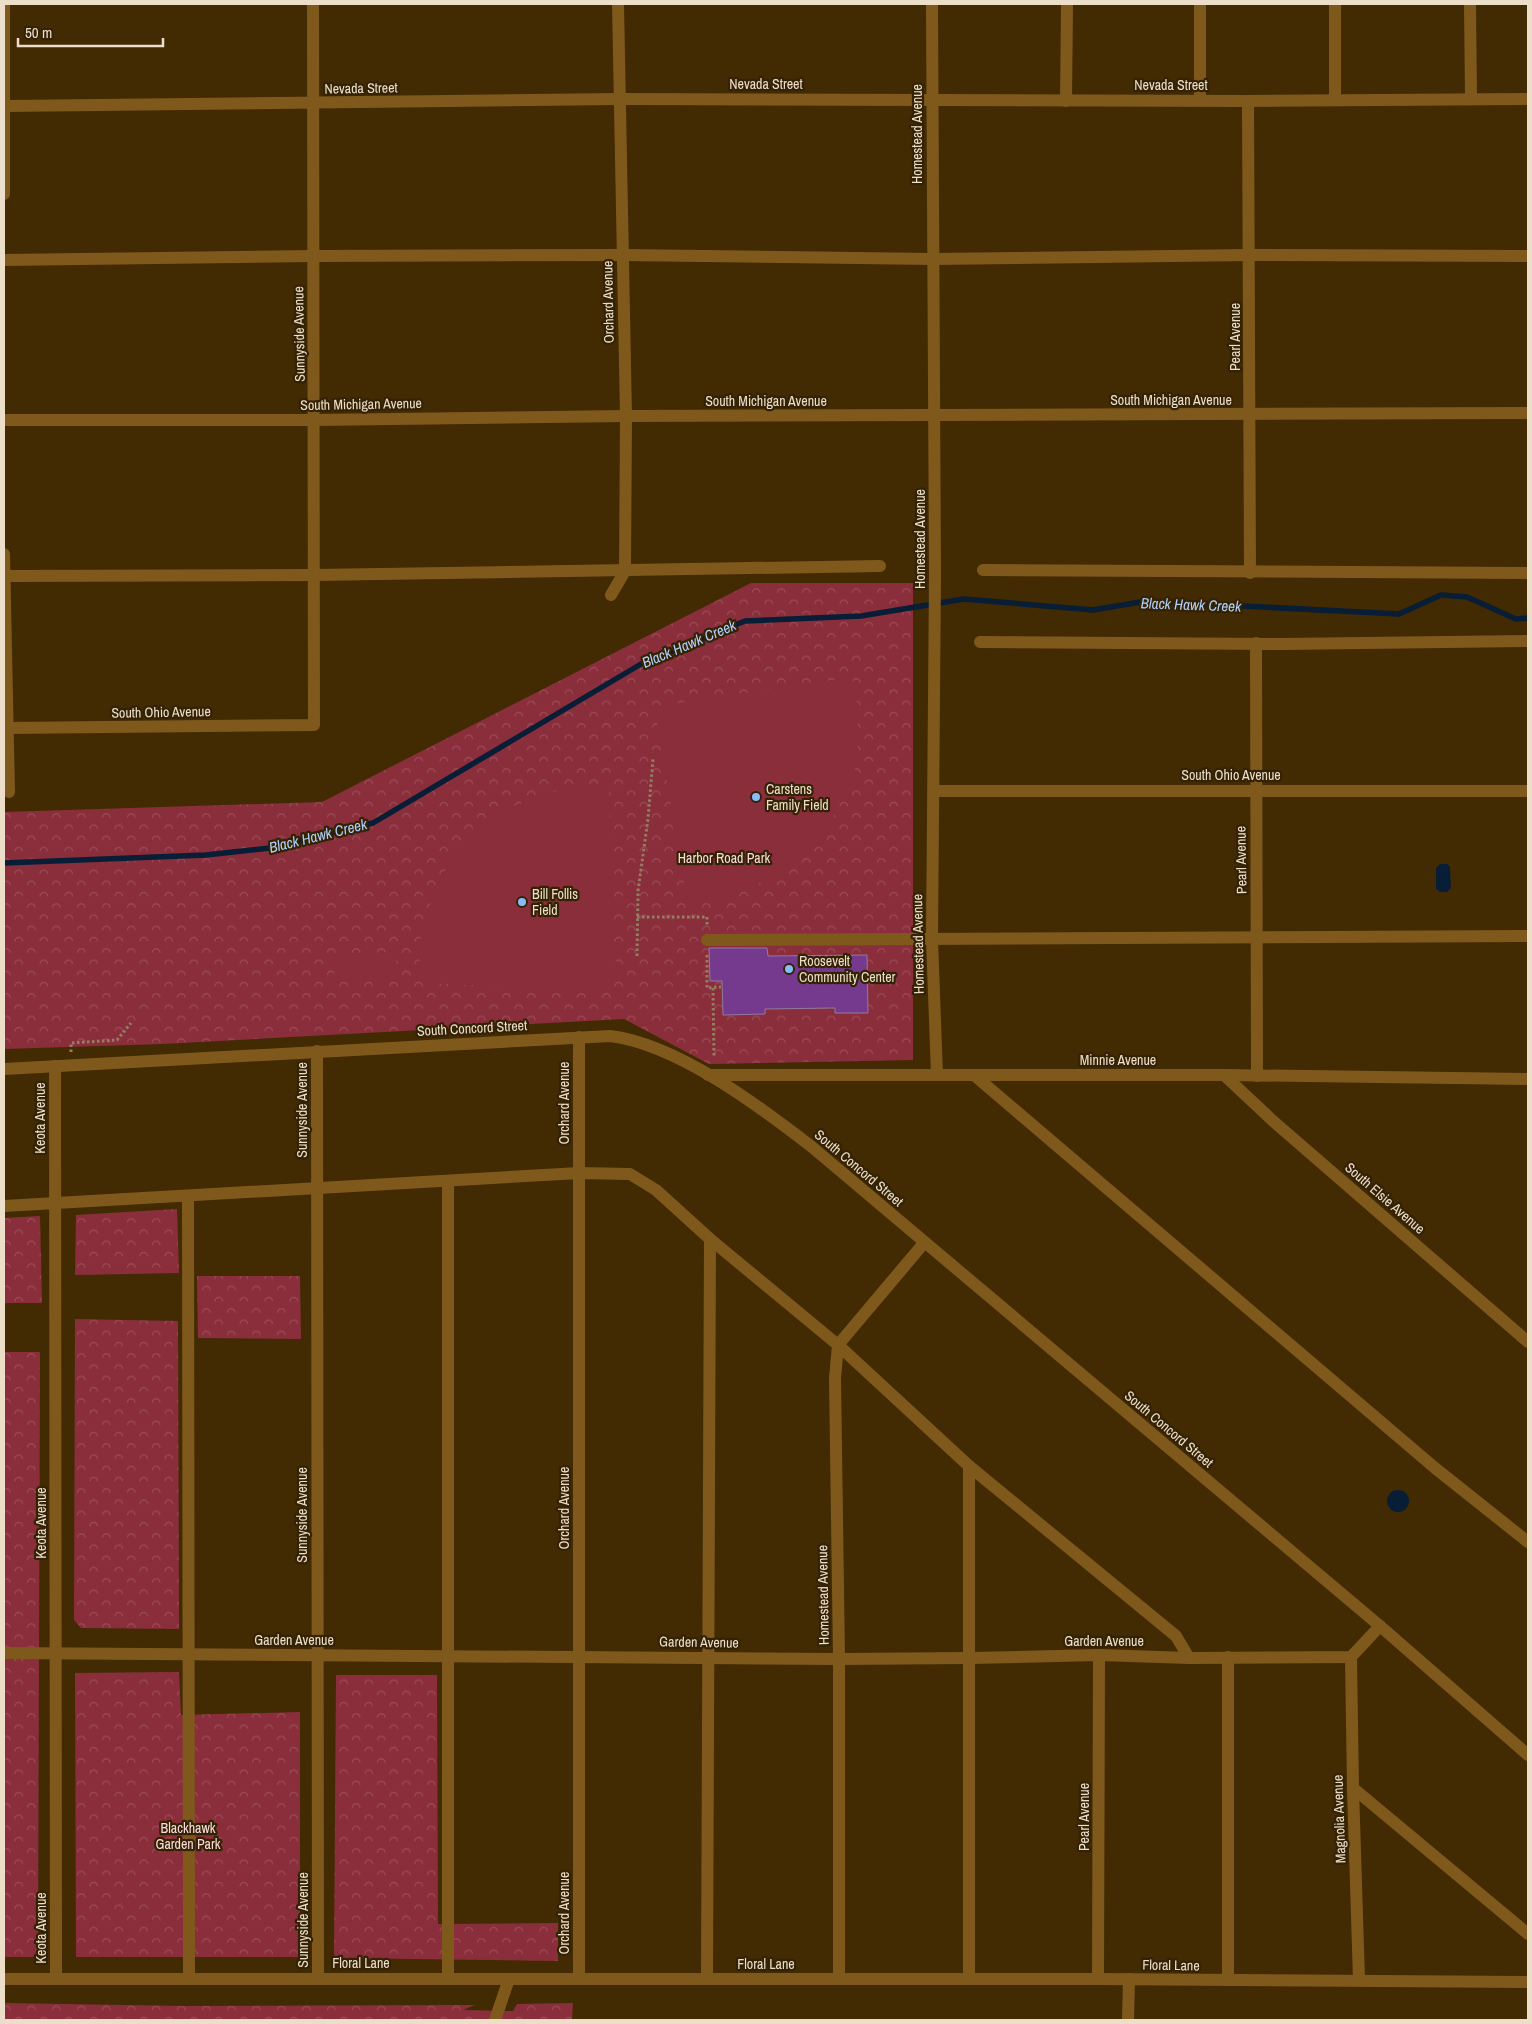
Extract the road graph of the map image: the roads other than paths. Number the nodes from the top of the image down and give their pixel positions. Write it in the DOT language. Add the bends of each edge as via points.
graph roads {
  1 [pos="4,4"];
  2 [pos="313,4"];
  3 [pos="618,4"];
  4 [pos="932,4"];
  5 [pos="1067,4"];
  6 [pos="1200,4"];
  7 [pos="1335,4"];
  8 [pos="1470,4"];
  9 [pos="619,99"];
  10 [pos="932,99"];
  11 [pos="1335,99"];
  12 [pos="1471,99"];
  13 [pos="1528,99"];
  14 [pos="1200,100"];
  15 [pos="1066,101"];
  16 [pos="1248,101"];
  17 [pos="312,104"];
  18 [pos="5,106"];
  19 [pos="4,194"];
  20 [pos="622,255"];
  21 [pos="1250,255"];
  22 [pos="313,256"];
  23 [pos="1528,256"];
  24 [pos="4,260"];
  25 [pos="932,260"];
  26 [pos="1528,413"];
  27 [pos="1251,415"];
  28 [pos="626,416"];
  29 [pos="934,416"];
  30 [pos="4,420"];
  31 [pos="315,420"];
  32 [pos="4,554"];
  33 [pos="880,566"];
  34 [pos="983,570"];
  35 [pos="625,571"];
  36 [pos="1250,573"];
  37 [pos="1528,573"];
  38 [pos="315,575"];
  39 [pos="4,576"];
  40 [pos="611,595"];
  41 [pos="1528,641"];
  42 [pos="980,642"];
  43 [pos="1256,643"];
  44 [pos="314,725"];
  45 [pos="8,728"];
  46 [pos="1255,790"];
  47 [pos="934,791"];
  48 [pos="1528,791"];
  49 [pos="9,792"];
  50 [pos="1528,936"];
  51 [pos="1257,937"];
  52 [pos="932,938"];
  53 [pos="707,940"];
  54 [pos="579,1037"];
  55 [pos="317,1051"];
  56 [pos="55,1066"];
  57 [pos="4,1069"];
  58 [pos="937,1074"];
  59 [pos="708,1075"];
  60 [pos="974,1075"];
  61 [pos="1224,1075"];
  62 [pos="1257,1076"];
  63 [pos="1528,1079"];
  64 [pos="579,1173"];
  65 [pos="448,1181"];
  66 [pos="318,1188"];
  67 [pos="188,1196"];
  68 [pos="56,1203"];
  69 [pos="4,1206"];
  70 [pos="710,1239"];
  71 [pos="924,1243"];
  72 [pos="1528,1342"];
  73 [pos="838,1345"];
  74 [pos="969,1466"];
  75 [pos="1528,1542"];
  76 [pos="1380,1626"];
  77 [pos="4,1653"];
  78 [pos="56,1654"];
  79 [pos="188,1654"];
  80 [pos="317,1655"];
  81 [pos="447,1655"];
  82 [pos="1099,1655"];
  83 [pos="579,1656"];
  84 [pos="708,1657"];
  85 [pos="1228,1657"];
  86 [pos="1351,1657"];
  87 [pos="970,1658"];
  88 [pos="1189,1658"];
  89 [pos="838,1659"];
  90 [pos="1528,1755"];
  91 [pos="1353,1788"];
  92 [pos="1528,1934"];
  93 [pos="189,1978"];
  94 [pos="318,1978"];
  95 [pos="4,1979"];
  96 [pos="56,1979"];
  97 [pos="448,1979"];
  98 [pos="509,1979"];
  99 [pos="579,1979"];
  100 [pos="708,1979"];
  101 [pos="839,1979"];
  102 [pos="969,1979"];
  103 [pos="1098,1979"];
  104 [pos="1129,1979"];
  105 [pos="1228,1980"];
  106 [pos="1359,1980"];
  107 [pos="1528,1982"];
  108 [pos="495,2020"];
  109 [pos="1128,2020"];
  1 -- 18 [label="street"];
  2 -- 17 [label="street, Sunnyside Avenue"];
  3 -- 9 [label="street, Orchard Avenue"];
  4 -- 10 [label="street, Homestead Avenue"];
  5 -- 15 [label="street"];
  6 -- 14 [label="street"];
  7 -- 11 [label="street"];
  8 -- 12 [label="street"];
  9 -- 10 [label="street, Nevada Street"];
  9 -- 17 [label="street, Nevada Street"];
  9 -- 20 [label="street, Orchard Avenue"];
  10 -- 15 [label="street, Nevada Street"];
  10 -- 25 [label="street, Homestead Avenue"];
  11 -- 12 [label="street, Nevada Street"];
  11 -- 16 [label="street, Nevada Street"];
  12 -- 13 [label="street, Nevada Street"];
  14 -- 15 [label="street, Nevada Street"];
  14 -- 16 [label="street, Nevada Street"];
  16 -- 21 [label="street, Pearl Avenue"];
  17 -- 18 [label="street, Nevada Street"];
  17 -- 22 [label="street, Sunnyside Avenue"];
  18 -- 19 [label="street"];
  20 -- 22 [label="street"];
  20 -- 25 [label="street"];
  20 -- 28 [label="street, Orchard Avenue"];
  21 -- 23 [label="street"];
  21 -- 25 [label="street"];
  21 -- 27 [label="street, Pearl Avenue"];
  22 -- 24 [label="street"];
  22 -- 31 [label="street, Sunnyside Avenue"];
  25 -- 29 [label="street, Homestead Avenue"];
  26 -- 27 [label="street, South Michigan Avenue"];
  27 -- 29 [label="street, South Michigan Avenue"];
  27 -- 36 [label="street, Pearl Avenue"];
  28 -- 29 [label="street, South Michigan Avenue"];
  28 -- 31 [label="street, South Michigan Avenue"];
  28 -- 35 [label="street, Orchard Avenue"];
  29 -- 47 [label="street, Homestead Avenue"];
  30 -- 31 [label="street, South Michigan Avenue"];
  31 -- 38 [label="street, Sunnyside Avenue"];
  32 -- 39 [label="street"];
  33 -- 35 [label="street"];
  34 -- 36 [label="street"];
  35 -- 38 [label="street"];
  35 -- 40 [label="street, Orchard Avenue"];
  36 -- 37 [label="street"];
  38 -- 39 [label="street"];
  38 -- 44 [label="street, Sunnyside Avenue"];
  39 -- 45 [label="street"];
  41 -- 43 [label="street"];
  42 -- 43 [label="street"];
  43 -- 46 [label="street, Pearl Avenue"];
  44 -- 45 [label="street, South Ohio Avenue"];
  45 -- 49 [label="street"];
  46 -- 47 [label="street, South Ohio Avenue"];
  46 -- 48 [label="street, South Ohio Avenue"];
  46 -- 51 [label="street, Pearl Avenue"];
  47 -- 52 [label="street, Homestead Avenue"];
  50 -- 51 [label="street"];
  51 -- 52 [label="street"];
  51 -- 62 [label="street, Pearl Avenue"];
  52 -- 53 [label="street"];
  52 -- 58 [label="street, Homestead Avenue"];
  54 -- 55 [label="street, South Concord Street"];
  54 -- 59 [label="street, South Concord Street" via="610,1036 643,1042"];
  54 -- 64 [label="street, Orchard Avenue"];
  55 -- 56 [label="street, South Concord Street"];
  55 -- 66 [label="street, Sunnyside Avenue"];
  56 -- 57 [label="street, South Concord Street"];
  56 -- 68 [label="street, Keota Avenue"];
  58 -- 59 [label="street, Minnie Avenue"];
  58 -- 60 [label="street, Minnie Avenue"];
  59 -- 71 [label="street, South Concord Street" via="780,1122"];
  60 -- 61 [label="street, Minnie Avenue"];
  60 -- 75 [label="street" via="1435,1468"];
  61 -- 62 [label="street, Minnie Avenue"];
  61 -- 72 [label="street, South Elsie Avenue"];
  62 -- 63 [label="street, Minnie Avenue"];
  64 -- 65 [label="street"];
  64 -- 70 [label="street" via="630,1174 656,1190"];
  64 -- 83 [label="street, Orchard Avenue"];
  65 -- 66 [label="street"];
  65 -- 81 [label="street"];
  66 -- 67 [label="street"];
  66 -- 80 [label="street, Sunnyside Avenue"];
  67 -- 68 [label="street"];
  67 -- 79 [label="street"];
  68 -- 69 [label="street"];
  68 -- 78 [label="street, Keota Avenue"];
  70 -- 73 [label="street"];
  70 -- 84 [label="street"];
  71 -- 73 [label="street"];
  71 -- 76 [label="street, South Concord Street"];
  73 -- 74 [label="street"];
  73 -- 89 [label="street, Homestead Avenue" via="835,1378"];
  74 -- 87 [label="street"];
  74 -- 88 [label="street" via="1176,1636"];
  76 -- 86 [label="street"];
  76 -- 90 [label="street, South Concord Street"];
  77 -- 78 [label="street, Garden Avenue"];
  78 -- 79 [label="street, Garden Avenue"];
  78 -- 96 [label="street, Keota Avenue"];
  79 -- 80 [label="street, Garden Avenue"];
  79 -- 93 [label="street"];
  80 -- 81 [label="street, Garden Avenue"];
  80 -- 94 [label="street, Sunnyside Avenue"];
  81 -- 83 [label="street, Garden Avenue"];
  81 -- 97 [label="street"];
  82 -- 87 [label="street, Garden Avenue"];
  82 -- 88 [label="street, Garden Avenue"];
  82 -- 103 [label="street, Pearl Avenue"];
  83 -- 84 [label="street, Garden Avenue"];
  83 -- 99 [label="street, Orchard Avenue"];
  84 -- 89 [label="street, Garden Avenue"];
  84 -- 100 [label="street"];
  85 -- 86 [label="street, Garden Avenue"];
  85 -- 88 [label="street, Garden Avenue"];
  85 -- 105 [label="street"];
  86 -- 91 [label="street, Magnolia Avenue"];
  87 -- 89 [label="street, Garden Avenue"];
  87 -- 102 [label="street"];
  89 -- 101 [label="street, Homestead Avenue"];
  91 -- 92 [label="street"];
  91 -- 106 [label="street, Magnolia Avenue"];
  93 -- 94 [label="street, Floral Lane"];
  93 -- 96 [label="street, Floral Lane"];
  94 -- 97 [label="street, Floral Lane"];
  95 -- 96 [label="street, Floral Lane"];
  97 -- 98 [label="street, Floral Lane"];
  98 -- 99 [label="street, Floral Lane"];
  98 -- 108 [label="street"];
  99 -- 100 [label="street, Floral Lane"];
  100 -- 101 [label="street, Floral Lane"];
  101 -- 102 [label="street, Floral Lane"];
  102 -- 103 [label="street, Floral Lane"];
  103 -- 104 [label="street, Floral Lane"];
  104 -- 105 [label="street, Floral Lane"];
  104 -- 109 [label="street"];
  105 -- 106 [label="street, Floral Lane"];
  106 -- 107 [label="street, Floral Lane"];
}
